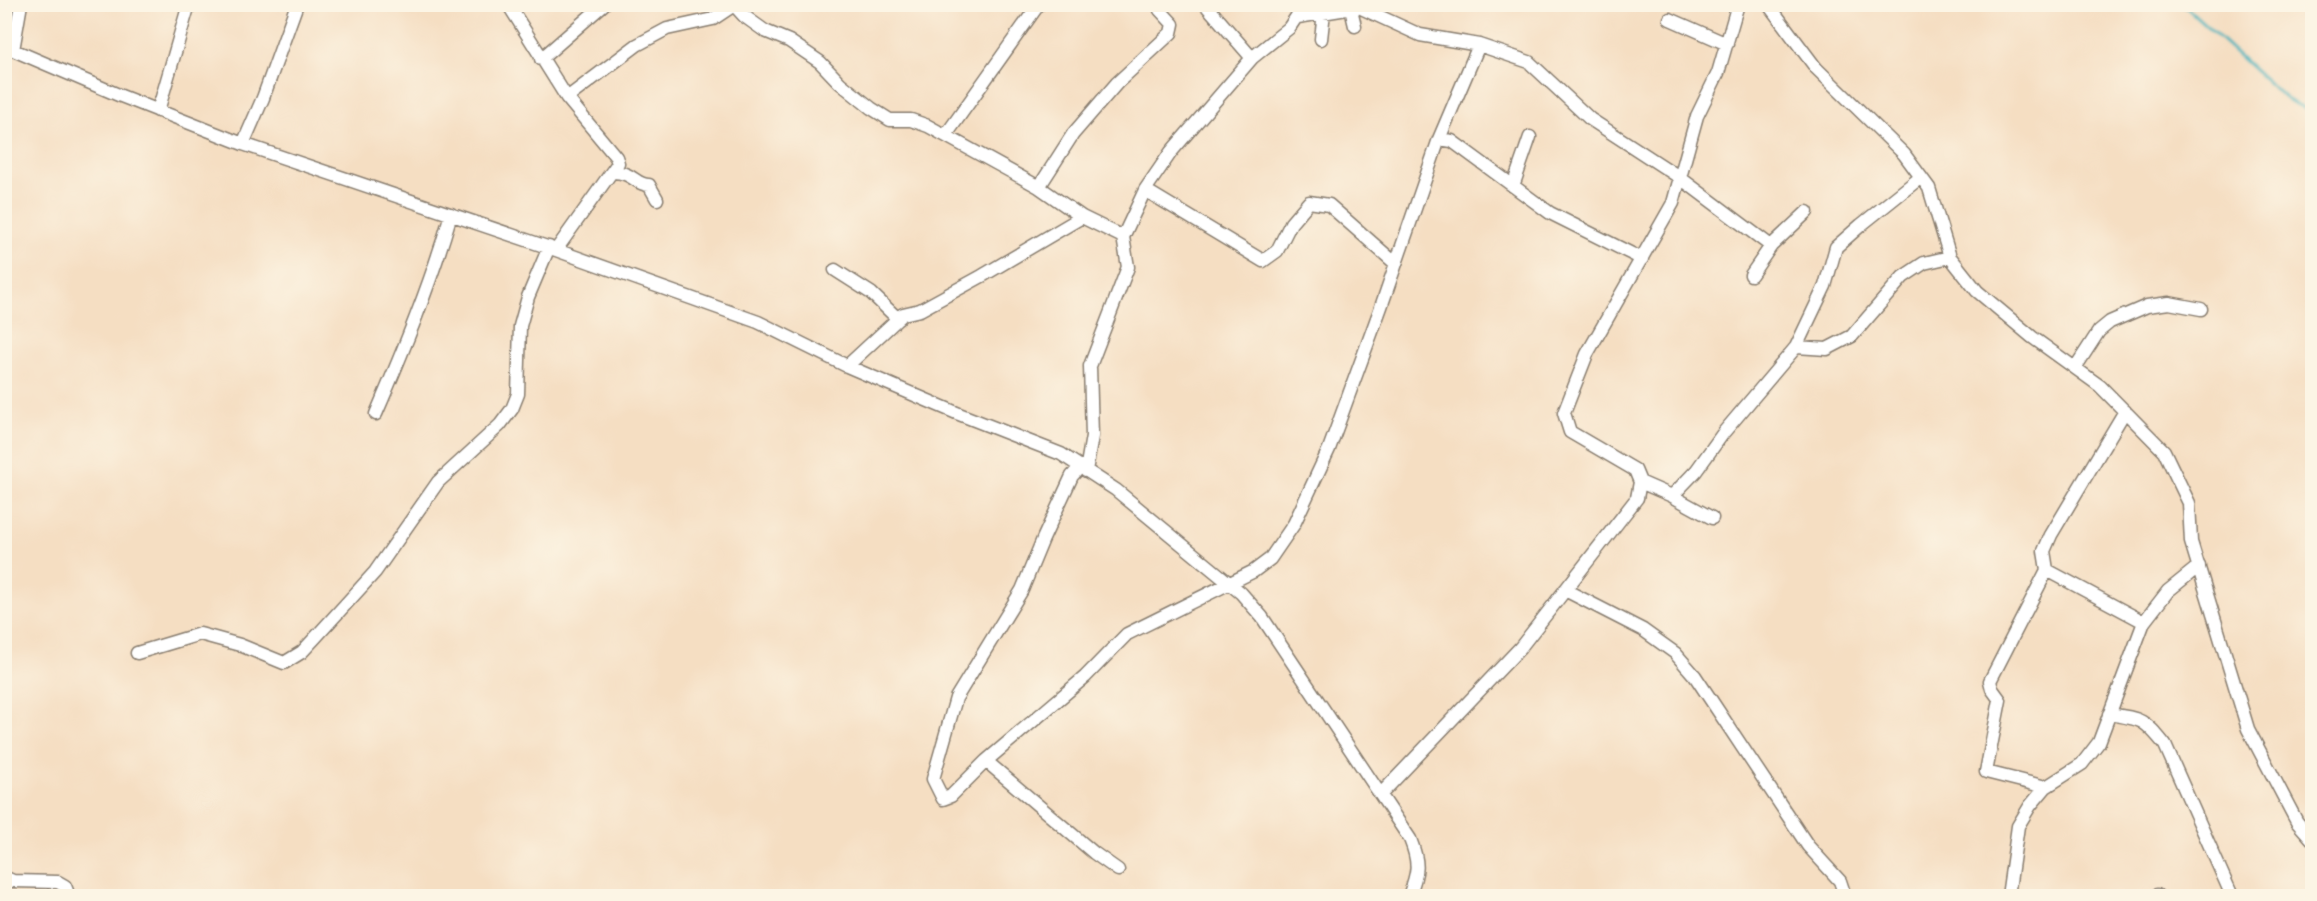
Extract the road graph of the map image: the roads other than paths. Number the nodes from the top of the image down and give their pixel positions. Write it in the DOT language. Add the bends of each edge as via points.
graph roads {
  1 [pos="21,4"];
  2 [pos="189,4"];
  3 [pos="297,4"];
  4 [pos="508,4"];
  5 [pos="604,4"];
  6 [pos="1039,4"];
  7 [pos="1159,4"];
  8 [pos="1205,4"];
  9 [pos="1305,4"];
  10 [pos="1738,4"];
  11 [pos="1768,4"];
  12 [pos="1351,9"];
  13 [pos="1324,12"];
  14 [pos="1298,17"];
  15 [pos="1670,19"];
  16 [pos="1355,26"];
  17 [pos="1321,39"];
  18 [pos="1727,44"];
  19 [pos="1479,45"];
  20 [pos="9,48"];
  21 [pos="1252,58"];
  22 [pos="541,59"];
  23 [pos="1816,68"];
  24 [pos="1803,72"];
  25 [pos="567,98"];
  26 [pos="158,111"];
  27 [pos="946,135"];
  28 [pos="1530,137"];
  29 [pos="1439,139"];
  30 [pos="243,144"];
  31 [pos="612,172"];
  32 [pos="1679,177"];
  33 [pos="1921,177"];
  34 [pos="1513,186"];
  35 [pos="1039,187"];
  36 [pos="1145,190"];
  37 [pos="657,199"];
  38 [pos="1808,212"];
  39 [pos="451,214"];
  40 [pos="1082,217"];
  41 [pos="1123,237"];
  42 [pos="1771,246"];
  43 [pos="553,249"];
  44 [pos="1950,257"];
  45 [pos="1642,259"];
  46 [pos="1395,263"];
  47 [pos="835,270"];
  48 [pos="1751,275"];
  49 [pos="2201,309"];
  50 [pos="898,319"];
  51 [pos="1796,347"];
  52 [pos="847,366"];
  53 [pos="2075,368"];
  54 [pos="2125,411"];
  55 [pos="376,414"];
  56 [pos="1083,469"];
  57 [pos="1640,482"];
  58 [pos="1672,496"];
  59 [pos="1712,518"];
  60 [pos="2199,566"];
  61 [pos="2047,570"];
  62 [pos="1228,582"];
  63 [pos="1565,590"];
  64 [pos="2144,622"];
  65 [pos="137,653"];
  66 [pos="2109,714"];
  67 [pos="986,761"];
  68 [pos="2046,788"];
  69 [pos="1381,794"];
  70 [pos="2313,839"];
  71 [pos="1118,870"];
  72 [pos="4,877"];
  73 [pos="69,897"];
  74 [pos="1409,897"];
  75 [pos="1845,897"];
  76 [pos="2008,897"];
  77 [pos="2232,897"];
  1 -- 20 [label="street"];
  2 -- 26 [label="street"];
  3 -- 30 [label="street"];
  4 -- 22 [label="street"];
  5 -- 22 [label="street"];
  6 -- 27 [label="street"];
  7 -- 35 [label="street" via="1173,24 1171,33 1117,83 1073,134"];
  8 -- 21 [label="street"];
  9 -- 14 [label="street"];
  10 -- 18 [label="street"];
  11 -- 23 [label="street"];
  12 -- 13 [label="street"];
  12 -- 16 [label="street"];
  12 -- 19 [label="street" via="1359,7 1420,35"];
  13 -- 14 [label="street"];
  13 -- 17 [label="street"];
  14 -- 21 [label="street"];
  15 -- 18 [label="street"];
  18 -- 32 [label="street" via="1697,116"];
  19 -- 29 [label="street"];
  19 -- 32 [label="street" via="1529,62 1590,119"];
  20 -- 26 [label="street"];
  21 -- 36 [label="street" via="1171,152"];
  22 -- 25 [label="street"];
  23 -- 24 [label="street"];
  23 -- 33 [label="street" via="1904,154"];
  25 -- 27 [label="street" via="637,45 667,29 713,19 734,5 765,31 789,41 820,62 863,102 890,120 911,120"];
  25 -- 31 [label="street" via="616,157 618,163"];
  26 -- 30 [label="street"];
  27 -- 35 [label="street"];
  28 -- 34 [label="street"];
  29 -- 34 [label="street" via="1452,141"];
  29 -- 46 [label="street"];
  30 -- 39 [label="street"];
  31 -- 37 [label="street" via="630,174 642,185 649,185"];
  31 -- 43 [label="street"];
  32 -- 42 [label="street"];
  32 -- 45 [label="street" via="1673,203"];
  33 -- 44 [label="street" via="1929,188"];
  33 -- 51 [label="street" via="1836,247 1825,286"];
  34 -- 45 [label="street" via="1550,213"];
  35 -- 40 [label="street"];
  36 -- 41 [label="street"];
  36 -- 46 [label="street" via="1263,261 1277,251 1291,223 1309,202 1329,205"];
  38 -- 42 [label="street"];
  39 -- 43 [label="street"];
  39 -- 55 [label="street" via="416,320"];
  40 -- 41 [label="street"];
  40 -- 50 [label="street" via="982,276"];
  41 -- 56 [label="street" via="1128,267 1090,366 1092,436"];
  42 -- 48 [label="street"];
  43 -- 52 [label="street" via="758,322"];
  43 -- 65 [label="street" via="528,297 520,326 518,394 512,409 438,482 375,572 302,652 284,663 200,634"];
  44 -- 51 [label="street" via="1924,263 1904,277 1852,336 1827,349"];
  44 -- 53 [label="street" via="1977,291"];
  45 -- 57 [label="street" via="1587,354 1564,413 1570,432 1635,470"];
  46 -- 62 [label="street" via="1329,449 1294,524 1270,559"];
  47 -- 50 [label="street" via="871,292"];
  49 -- 53 [label="street" via="2169,303 2147,306 2110,322"];
  50 -- 52 [label="street"];
  51 -- 58 [label="street"];
  52 -- 56 [label="street" via="1060,453"];
  53 -- 54 [label="street"];
  54 -- 60 [label="street" via="2164,451 2189,503 2192,542"];
  54 -- 61 [label="street" via="2051,535 2044,551"];
  56 -- 62 [label="street" via="1116,490"];
  56 -- 67 [label="street" via="1072,476 1022,590 956,698 933,779 943,799 951,796"];
  57 -- 58 [label="street"];
  57 -- 63 [label="street" via="1637,498"];
  58 -- 59 [label="street"];
  60 -- 64 [label="street" via="2168,591"];
  60 -- 70 [label="street" via="2248,729 2297,822"];
  61 -- 64 [label="street"];
  61 -- 68 [label="street" via="1990,681 2000,700 1986,772"];
  62 -- 67 [label="street" via="1127,634 1085,677"];
  62 -- 69 [label="street" via="1262,617"];
  63 -- 69 [label="street" via="1520,648"];
  63 -- 75 [label="street" via="1643,630 1675,653 1695,676 1808,846 1840,881"];
  64 -- 66 [label="street"];
  66 -- 68 [label="street" via="2099,742 2082,764"];
  66 -- 77 [label="street" via="2148,724 2165,745"];
  67 -- 71 [label="street"];
  68 -- 76 [label="street" via="2019,826"];
  69 -- 74 [label="street" via="1418,859"];
  72 -- 73 [label="street" via="13,881 58,882 65,886"];
}
